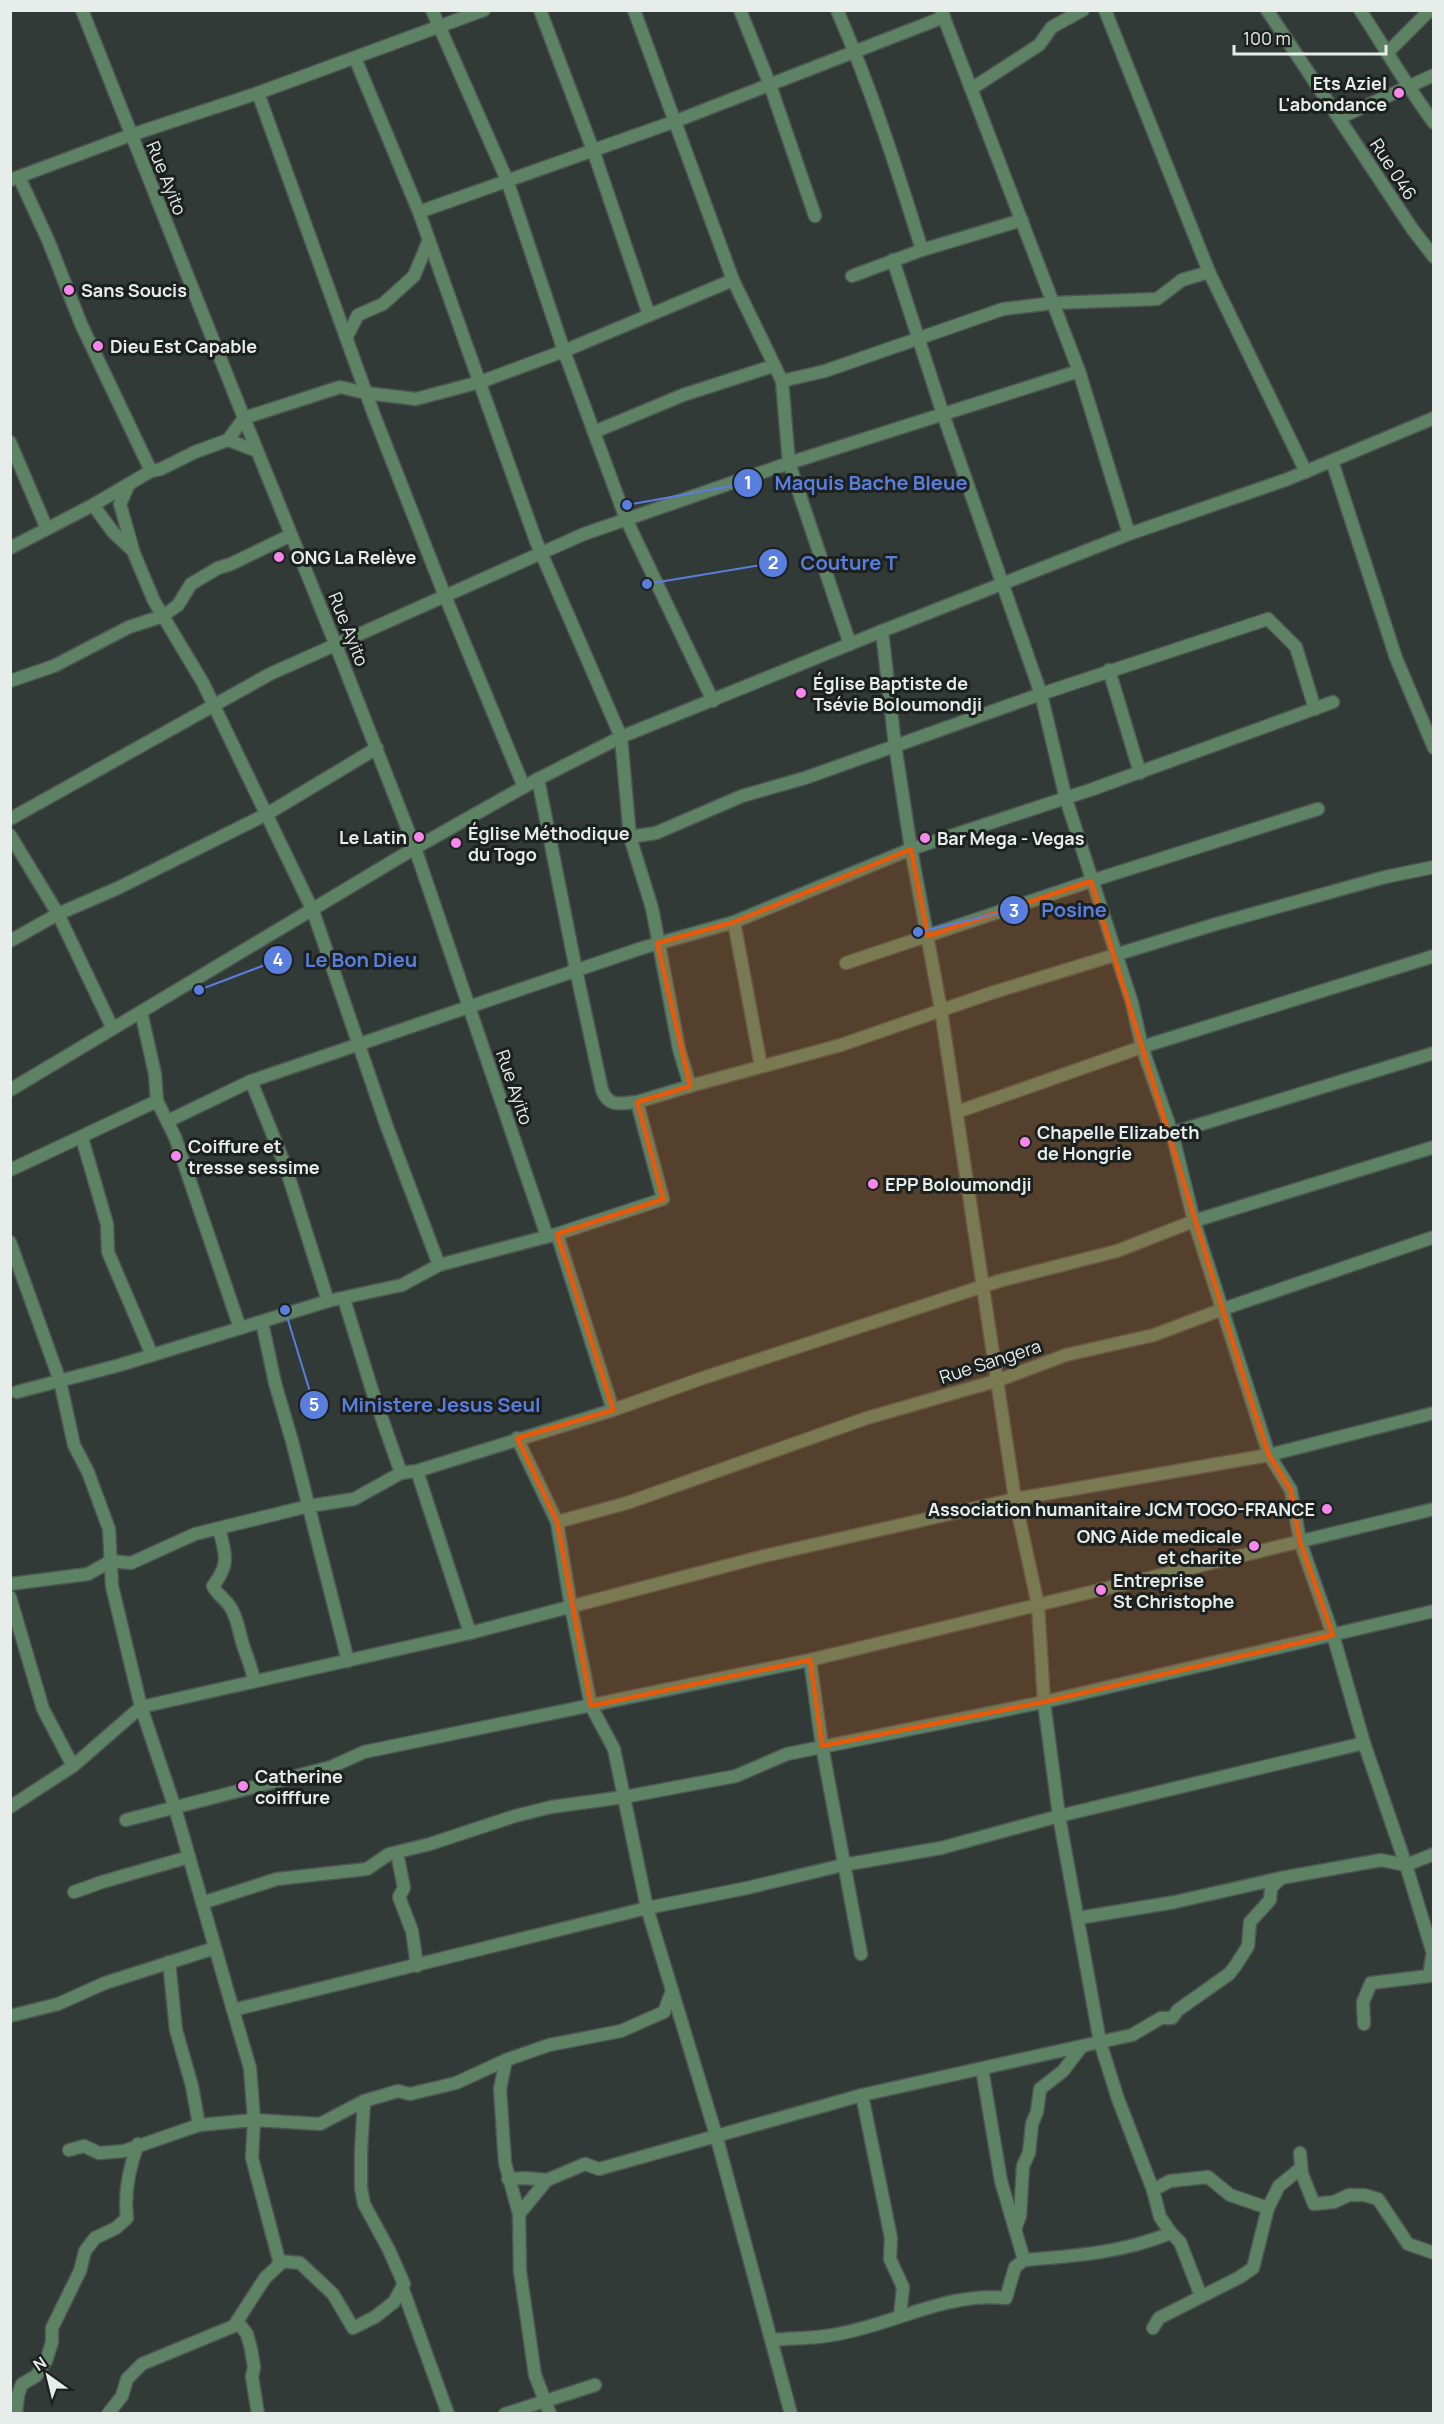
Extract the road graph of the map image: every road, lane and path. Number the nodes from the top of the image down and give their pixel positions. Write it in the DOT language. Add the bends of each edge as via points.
graph roads {
  1 [pos="82,10"];
  2 [pos="432,10"];
  3 [pos="484,10"];
  4 [pos="540,10"];
  5 [pos="634,10"];
  6 [pos="740,10"];
  7 [pos="837,10"];
  8 [pos="1083,10"];
  9 [pos="1105,10"];
  10 [pos="1267,10"];
  11 [pos="1360,10"];
  12 [pos="1430,10"];
  13 [pos="942,14"];
  14 [pos="437,26"];
  15 [pos="855,51"];
  16 [pos="1388,52"];
  17 [pos="355,58"];
  18 [pos="1434,75"];
  19 [pos="770,85"];
  20 [pos="1408,88"];
  21 [pos="971,89"];
  22 [pos="258,93"];
  23 [pos="1339,118"];
  24 [pos="676,122"];
  25 [pos="1434,123"];
  26 [pos="131,135"];
  27 [pos="593,150"];
  28 [pos="13,177"];
  29 [pos="507,180"];
  30 [pos="419,212"];
  31 [pos="815,216"];
  32 [pos="1022,219"];
  33 [pos="429,240"];
  34 [pos="922,250"];
  35 [pos="1434,257"];
  36 [pos="893,260"];
  37 [pos="1209,272"];
  38 [pos="852,276"];
  39 [pos="734,280"];
  40 [pos="1053,303"];
  41 [pos="649,315"];
  42 [pos="920,337"];
  43 [pos="346,338"];
  44 [pos="564,351"];
  45 [pos="773,366"];
  46 [pos="1079,371"];
  47 [pos="782,381"];
  48 [pos="480,382"];
  49 [pos="366,393"];
  50 [pos="943,414"];
  51 [pos="244,418"];
  52 [pos="1434,418"];
  53 [pos="594,432"];
  54 [pos="228,440"];
  55 [pos="10,442"];
  56 [pos="257,451"];
  57 [pos="1332,461"];
  58 [pos="789,463"];
  59 [pos="151,471"];
  60 [pos="1306,472"];
  61 [pos="129,484"];
  62 [pos="93,505"];
  63 [pos="626,519"];
  64 [pos="47,529"];
  65 [pos="1130,534"];
  66 [pos="291,535"];
  67 [pos="10,548"];
  68 [pos="134,551"];
  69 [pos="541,553"];
  70 [pos="1004,585"];
  71 [pos="445,596"];
  72 [pos="163,616"];
  73 [pos="882,631"];
  74 [pos="335,643"];
  75 [pos="850,644"];
  76 [pos="1109,670"];
  77 [pos="10,681"];
  78 [pos="1041,694"];
  79 [pos="713,701"];
  80 [pos="1333,702"];
  81 [pos="212,705"];
  82 [pos="1315,709"];
  83 [pos="621,737"];
  84 [pos="895,745"];
  85 [pos="377,748"];
  86 [pos="1434,748"];
  87 [pos="1140,773"];
  88 [pos="538,779"];
  89 [pos="524,787"];
  90 [pos="1066,799"];
  91 [pos="1318,808"];
  92 [pos="267,814"];
  93 [pos="10,819"];
  94 [pos="10,835"];
  95 [pos="630,837"];
  96 [pos="415,848"];
  97 [pos="911,849"];
  98 [pos="1434,867"];
  99 [pos="1091,880"];
  100 [pos="313,910"];
  101 [pos="58,914"];
  102 [pos="734,922"];
  103 [pos="928,936"];
  104 [pos="10,940"];
  105 [pos="657,943"];
  106 [pos="1115,956"];
  107 [pos="1434,956"];
  108 [pos="846,963"];
  109 [pos="576,970"];
  110 [pos="469,1006"];
  111 [pos="941,1010"];
  112 [pos="141,1012"];
  113 [pos="112,1027"];
  114 [pos="360,1045"];
  115 [pos="1142,1047"];
  116 [pos="1434,1053"];
  117 [pos="761,1066"];
  118 [pos="251,1081"];
  119 [pos="690,1086"];
  120 [pos="10,1090"];
  121 [pos="157,1101"];
  122 [pos="637,1102"];
  123 [pos="957,1112"];
  124 [pos="168,1121"];
  125 [pos="1172,1133"];
  126 [pos="82,1138"];
  127 [pos="1434,1147"];
  128 [pos="10,1170"];
  129 [pos="1194,1221"];
  130 [pos="552,1235"];
  131 [pos="1434,1237"];
  132 [pos="10,1242"];
  133 [pos="439,1265"];
  134 [pos="983,1286"];
  135 [pos="344,1299"];
  136 [pos="328,1301"];
  137 [pos="1223,1309"];
  138 [pos="262,1322"];
  139 [pos="240,1328"];
  140 [pos="152,1355"];
  141 [pos="999,1380"];
  142 [pos="60,1381"];
  143 [pos="17,1392"];
  144 [pos="613,1410"];
  145 [pos="1434,1413"];
  146 [pos="517,1438"];
  147 [pos="1269,1455"];
  148 [pos="417,1471"];
  149 [pos="401,1473"];
  150 [pos="1015,1499"];
  151 [pos="309,1506"];
  152 [pos="1434,1509"];
  153 [pos="557,1522"];
  154 [pos="219,1529"];
  155 [pos="1300,1541"];
  156 [pos="111,1561"];
  157 [pos="10,1584"];
  158 [pos="10,1598"];
  159 [pos="1038,1605"];
  160 [pos="571,1607"];
  161 [pos="1434,1611"];
  162 [pos="470,1633"];
  163 [pos="1333,1635"];
  164 [pos="810,1660"];
  165 [pos="348,1661"];
  166 [pos="255,1682"];
  167 [pos="1044,1702"];
  168 [pos="591,1706"];
  169 [pos="141,1707"];
  170 [pos="1364,1743"];
  171 [pos="822,1746"];
  172 [pos="73,1766"];
  173 [pos="624,1797"];
  174 [pos="10,1806"];
  175 [pos="175,1808"];
  176 [pos="1059,1816"];
  177 [pos="126,1820"];
  178 [pos="397,1853"];
  179 [pos="1434,1854"];
  180 [pos="189,1857"];
  181 [pos="843,1865"];
  182 [pos="1406,1865"];
  183 [pos="1281,1878"];
  184 [pos="74,1892"];
  185 [pos="202,1903"];
  186 [pos="647,1908"];
  187 [pos="1077,1918"];
  188 [pos="215,1948"];
  189 [pos="861,1954"];
  190 [pos="1433,1957"];
  191 [pos="169,1962"];
  192 [pos="417,1966"];
  193 [pos="672,1991"];
  194 [pos="233,2010"];
  195 [pos="10,2016"];
  196 [pos="1364,2024"];
  197 [pos="1100,2042"];
  198 [pos="1082,2046"];
  199 [pos="506,2060"];
  200 [pos="982,2069"];
  201 [pos="862,2095"];
  202 [pos="364,2101"];
  203 [pos="254,2120"];
  204 [pos="199,2126"];
  205 [pos="716,2135"];
  206 [pos="138,2145"];
  207 [pos="69,2150"];
  208 [pos="1300,2153"];
  209 [pos="1301,2168"];
  210 [pos="508,2179"];
  211 [pos="547,2180"];
  212 [pos="1153,2190"];
  213 [pos="1268,2208"];
  214 [pos="519,2214"];
  215 [pos="1015,2229"];
  216 [pos="1171,2233"];
  217 [pos="1434,2253"];
  218 [pos="1024,2260"];
  219 [pos="279,2261"];
  220 [pos="402,2287"];
  221 [pos="1201,2296"];
  222 [pos="900,2316"];
  223 [pos="237,2320"];
  224 [pos="1153,2328"];
  225 [pos="771,2340"];
  226 [pos="595,2385"];
  227 [pos="548,2408"];
  228 [pos="16,2414"];
  229 [pos="108,2414"];
  230 [pos="258,2414"];
  231 [pos="448,2414"];
  232 [pos="505,2414"];
  233 [pos="791,2414"];
  1 -- 26 [label="street, Rue Ayito"];
  2 -- 14 [label="street"];
  3 -- 14 [label="street"];
  4 -- 27 [label="street"];
  5 -- 24 [label="street"];
  6 -- 19 [label="street"];
  7 -- 15 [label="street"];
  8 -- 21 [label="street" via="1052,27 1039,45"];
  9 -- 37 [label="street"];
  10 -- 23 [label="street, Rue 046 / Rue 046"];
  11 -- 16 [label="street"];
  12 -- 16 [label="street"];
  13 -- 15 [label="street"];
  13 -- 21 [label="street"];
  14 -- 17 [label="street"];
  14 -- 29 [label="street"];
  15 -- 19 [label="street"];
  15 -- 34 [label="street" via="892,151"];
  16 -- 20 [label="street"];
  17 -- 22 [label="street"];
  17 -- 30 [label="street"];
  18 -- 20 [label="street"];
  19 -- 24 [label="street"];
  19 -- 31 [label="street"];
  20 -- 23 [label="street"];
  20 -- 25 [label="street"];
  21 -- 32 [label="street"];
  22 -- 26 [label="street"];
  22 -- 43 [label="street"];
  23 -- 35 [label="street, Rue 046 / Rue 046"];
  24 -- 27 [label="street"];
  24 -- 39 [label="street"];
  26 -- 28 [label="street"];
  26 -- 51 [label="street, Rue Ayito"];
  27 -- 29 [label="street"];
  27 -- 41 [label="street"];
  28 -- 59 [label="street" via="48,240 81,324"];
  29 -- 30 [label="street"];
  29 -- 44 [label="street"];
  30 -- 33 [label="street"];
  32 -- 34 [label="street"];
  32 -- 40 [label="street"];
  33 -- 43 [label="street" via="414,276 383,304 358,315"];
  33 -- 48 [label="street"];
  34 -- 36 [label="street"];
  36 -- 38 [label="street"];
  36 -- 42 [label="street"];
  37 -- 40 [label="street" via="1182,280 1157,299"];
  37 -- 60 [label="street"];
  39 -- 41 [label="street"];
  39 -- 45 [label="street"];
  40 -- 42 [label="street" via="1003,309"];
  40 -- 46 [label="street"];
  41 -- 44 [label="street"];
  42 -- 47 [label="street" via="825,371"];
  42 -- 50 [label="street"];
  43 -- 49 [label="street"];
  44 -- 48 [label="street"];
  44 -- 53 [label="street"];
  45 -- 47 [label="street"];
  45 -- 53 [label="street" via="683,395"];
  46 -- 50 [label="street"];
  46 -- 65 [label="street"];
  47 -- 58 [label="street"];
  48 -- 49 [label="street" via="416,399"];
  48 -- 69 [label="street"];
  49 -- 51 [label="street" via="340,387"];
  49 -- 71 [label="street"];
  50 -- 58 [label="street"];
  50 -- 70 [label="street"];
  51 -- 54 [label="street"];
  51 -- 56 [label="street, Rue Ayito"];
  52 -- 57 [label="street"];
  53 -- 63 [label="street"];
  54 -- 56 [label="street"];
  54 -- 59 [label="street"];
  55 -- 64 [label="street"];
  56 -- 66 [label="street, Rue Ayito"];
  57 -- 60 [label="street"];
  57 -- 86 [label="street" via="1396,658"];
  58 -- 63 [label="street"];
  58 -- 75 [label="street"];
  59 -- 61 [label="street"];
  60 -- 65 [label="street"];
  61 -- 62 [label="street"];
  61 -- 68 [label="street" via="120,504"];
  62 -- 64 [label="street"];
  62 -- 68 [label="street" via="113,532"];
  63 -- 69 [label="street"];
  63 -- 79 [label="street"];
  64 -- 67 [label="street"];
  65 -- 70 [label="street"];
  66 -- 72 [label="street" via="191,584 178,605"];
  66 -- 74 [label="street, Rue Ayito"];
  68 -- 72 [label="street"];
  69 -- 71 [label="street"];
  69 -- 83 [label="street"];
  70 -- 73 [label="street"];
  70 -- 78 [label="street"];
  71 -- 74 [label="street"];
  71 -- 89 [label="street"];
  72 -- 77 [label="street" via="129,627 54,666"];
  72 -- 81 [label="street"];
  73 -- 75 [label="street"];
  73 -- 84 [label="street"];
  74 -- 81 [label="street"];
  74 -- 85 [label="street, Rue Ayito"];
  75 -- 79 [label="street"];
  76 -- 78 [label="street"];
  76 -- 82 [label="street" via="1268,619 1296,647"];
  76 -- 87 [label="street"];
  78 -- 84 [label="street"];
  78 -- 90 [label="street"];
  79 -- 83 [label="street"];
  80 -- 82 [label="street"];
  81 -- 92 [label="street"];
  81 -- 93 [label="street"];
  82 -- 87 [label="street"];
  83 -- 88 [label="street"];
  83 -- 95 [label="street"];
  84 -- 95 [label="street" via="806,778 742,796 656,833"];
  84 -- 97 [label="street"];
  85 -- 92 [label="street"];
  85 -- 96 [label="street, Rue Ayito"];
  87 -- 90 [label="street"];
  88 -- 89 [label="street"];
  88 -- 109 [label="street"];
  89 -- 96 [label="street"];
  90 -- 97 [label="street"];
  90 -- 99 [label="street"];
  91 -- 99 [label="street"];
  92 -- 100 [label="street"];
  92 -- 101 [label="street"];
  94 -- 101 [label="street"];
  95 -- 105 [label="street" via="652,908"];
  96 -- 100 [label="street"];
  96 -- 110 [label="street, Rue Ayito"];
  97 -- 102 [label="street"];
  97 -- 103 [label="street"];
  98 -- 106 [label="street" via="1216,924"];
  99 -- 103 [label="street"];
  99 -- 106 [label="street"];
  100 -- 112 [label="street"];
  100 -- 114 [label="street"];
  101 -- 104 [label="street"];
  101 -- 113 [label="street"];
  102 -- 105 [label="street"];
  102 -- 117 [label="street"];
  103 -- 108 [label="street"];
  103 -- 111 [label="street"];
  105 -- 109 [label="street"];
  105 -- 119 [label="street"];
  106 -- 111 [label="street"];
  106 -- 115 [label="street"];
  107 -- 115 [label="street"];
  109 -- 110 [label="street"];
  109 -- 122 [label="street" via="606,1099 612,1103"];
  110 -- 114 [label="street"];
  110 -- 130 [label="street, Rue Ayito"];
  111 -- 117 [label="street" via="841,1046"];
  111 -- 123 [label="street"];
  112 -- 113 [label="street"];
  112 -- 121 [label="street"];
  113 -- 120 [label="street"];
  114 -- 118 [label="street"];
  114 -- 133 [label="street"];
  115 -- 123 [label="street"];
  115 -- 125 [label="street"];
  116 -- 125 [label="street"];
  117 -- 119 [label="street"];
  118 -- 124 [label="street"];
  118 -- 136 [label="street" via="285,1165"];
  119 -- 122 [label="street"];
  121 -- 124 [label="street"];
  121 -- 126 [label="street"];
  122 -- 130 [label="street" via="663,1199"];
  123 -- 134 [label="street"];
  124 -- 139 [label="street"];
  125 -- 129 [label="street"];
  126 -- 128 [label="street"];
  126 -- 140 [label="street" via="107,1224 108,1252"];
  127 -- 129 [label="street"];
  129 -- 134 [label="street" via="1116,1251"];
  129 -- 137 [label="street"];
  130 -- 133 [label="street"];
  130 -- 144 [label="street, Rue Ayito"];
  131 -- 137 [label="street, Rue Sangera"];
  132 -- 142 [label="street"];
  133 -- 135 [label="street" via="402,1285"];
  134 -- 141 [label="street"];
  134 -- 144 [label="street"];
  135 -- 136 [label="street"];
  135 -- 149 [label="street"];
  136 -- 138 [label="street"];
  137 -- 141 [label="street, Rue Sangera" via="1154,1335 1066,1355"];
  137 -- 147 [label="street"];
  138 -- 139 [label="street"];
  138 -- 151 [label="street"];
  139 -- 140 [label="street"];
  140 -- 142 [label="street"];
  141 -- 150 [label="street"];
  141 -- 153 [label="street, Rue Sangera" via="867,1418 627,1503"];
  142 -- 143 [label="street"];
  142 -- 156 [label="street" via="74,1444 109,1529"];
  144 -- 146 [label="street"];
  145 -- 147 [label="street"];
  146 -- 148 [label="street"];
  146 -- 153 [label="street"];
  147 -- 150 [label="street"];
  147 -- 155 [label="street" via="1291,1490"];
  148 -- 149 [label="street"];
  148 -- 162 [label="street"];
  149 -- 151 [label="street" via="354,1499"];
  150 -- 159 [label="street"];
  150 -- 160 [label="street" via="764,1556"];
  151 -- 154 [label="street"];
  151 -- 165 [label="street"];
  152 -- 155 [label="street"];
  153 -- 160 [label="street"];
  154 -- 156 [label="street" via="195,1534 131,1563"];
  154 -- 166 [label="street" via="226,1553 223,1573 213,1586 239,1623"];
  155 -- 159 [label="street"];
  155 -- 163 [label="street"];
  156 -- 157 [label="street" via="88,1574"];
  156 -- 169 [label="street" via="112,1586"];
  158 -- 172 [label="street" via="44,1709"];
  159 -- 164 [label="street"];
  159 -- 167 [label="street"];
  160 -- 162 [label="street"];
  160 -- 168 [label="street"];
  161 -- 163 [label="street"];
  162 -- 165 [label="street"];
  163 -- 167 [label="street"];
  163 -- 170 [label="street"];
  164 -- 168 [label="street"];
  164 -- 171 [label="street"];
  165 -- 166 [label="street"];
  166 -- 169 [label="street"];
  167 -- 171 [label="street"];
  167 -- 176 [label="street"];
  168 -- 173 [label="street" via="614,1749"];
  168 -- 175 [label="street" via="364,1752 331,1767"];
  169 -- 172 [label="street"];
  169 -- 175 [label="street"];
  170 -- 176 [label="street"];
  170 -- 182 [label="street"];
  171 -- 173 [label="street" via="786,1754 736,1776"];
  171 -- 181 [label="street"];
  172 -- 174 [label="street"];
  173 -- 178 [label="street" via="550,1807"];
  173 -- 186 [label="street"];
  175 -- 177 [label="street"];
  175 -- 180 [label="street"];
  176 -- 181 [label="street" via="941,1848"];
  176 -- 187 [label="street"];
  178 -- 185 [label="street" via="367,1869 277,1880"];
  178 -- 192 [label="street" via="404,1888 399,1897 415,1943"];
  179 -- 182 [label="street"];
  180 -- 184 [label="street"];
  180 -- 185 [label="street"];
  181 -- 186 [label="street"];
  181 -- 189 [label="street"];
  182 -- 183 [label="street" via="1381,1860"];
  182 -- 190 [label="street"];
  183 -- 187 [label="street" via="1175,1902"];
  183 -- 197 [label="street" via="1271,1888 1270,1900 1250,1922 1248,1946 1228,1974 1192,1997 1172,2018 1161,2018 1131,2035"];
  185 -- 188 [label="street"];
  186 -- 192 [label="street"];
  186 -- 193 [label="street"];
  187 -- 197 [label="street"];
  188 -- 191 [label="street"];
  188 -- 194 [label="street"];
  190 -- 196 [label="street" via="1429,1976 1371,1983 1363,2002"];
  191 -- 195 [label="street" via="105,1983 58,2004"];
  191 -- 204 [label="street" via="176,2030"];
  192 -- 194 [label="street"];
  193 -- 199 [label="street" via="664,2012 621,2031 549,2045"];
  193 -- 205 [label="street"];
  194 -- 203 [label="street" via="250,2068"];
  197 -- 198 [label="street"];
  197 -- 212 [label="street"];
  198 -- 200 [label="street"];
  198 -- 215 [label="street" via="1063,2071 1040,2089 1029,2153 1023,2166 1020,2216"];
  199 -- 202 [label="street" via="456,2083 410,2094 398,2091"];
  199 -- 210 [label="street" via="500,2106"];
  200 -- 201 [label="street"];
  200 -- 215 [label="street" via="1001,2181"];
  201 -- 205 [label="street"];
  201 -- 222 [label="street" via="891,2238 890,2259 903,2287"];
  202 -- 203 [label="street" via="320,2124"];
  202 -- 220 [label="street" via="364,2204 389,2250"];
  203 -- 204 [label="street"];
  203 -- 219 [label="street" via="252,2158"];
  204 -- 206 [label="street"];
  205 -- 211 [label="street" via="599,2169 585,2164"];
  205 -- 225 [label="street"];
  206 -- 207 [label="street" via="124,2151 99,2153 84,2146"];
  206 -- 228 [label="street" via="125,2199 127,2218 95,2238 85,2252 52,2328 46,2361 36,2376 22,2384"];
  208 -- 209 [label="street"];
  209 -- 213 [label="street" via="1279,2186"];
  209 -- 217 [label="street" via="1314,2204 1334,2202 1349,2195 1378,2199 1408,2244"];
  210 -- 211 [label="street"];
  210 -- 214 [label="street"];
  211 -- 214 [label="street"];
  212 -- 213 [label="street" via="1170,2181 1208,2177 1230,2195"];
  212 -- 216 [label="street" via="1160,2217"];
  213 -- 221 [label="street" via="1253,2268"];
  214 -- 227 [label="street" via="520,2271 533,2364"];
  215 -- 218 [label="street"];
  216 -- 218 [label="street" via="1143,2245 1094,2255"];
  216 -- 221 [label="street" via="1180,2242"];
  218 -- 222 [label="street" via="1015,2267 1006,2298 983,2296"];
  219 -- 220 [label="street" via="300,2263 333,2294 353,2328 394,2302"];
  219 -- 223 [label="street"];
  220 -- 231 [label="street"];
  221 -- 224 [label="street" via="1159,2318"];
  222 -- 225 [label="street" via="832,2335"];
  223 -- 229 [label="street" via="234,2326 142,2364 127,2379 122,2396"];
  223 -- 230 [label="street" via="251,2349"];
  225 -- 233 [label="street"];
  226 -- 227 [label="street"];
  227 -- 232 [label="street"];
}
